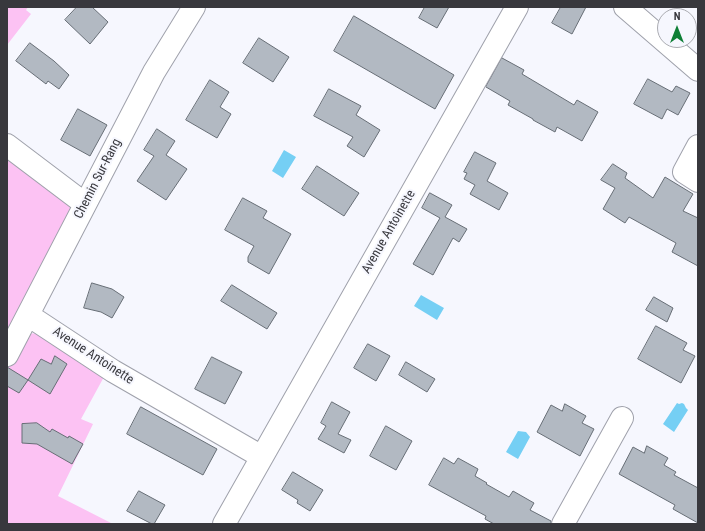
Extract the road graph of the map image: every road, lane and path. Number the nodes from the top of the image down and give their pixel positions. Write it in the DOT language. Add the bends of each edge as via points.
graph roads {
  1 [pos="194,7"];
  2 [pos="517,7"];
  3 [pos="625,7"];
  4 [pos="698,70"];
  5 [pos="7,145"];
  6 [pos="698,146"];
  7 [pos="698,181"];
  8 [pos="85,204"];
  9 [pos="28,315"];
  10 [pos="7,355"];
  11 [pos="622,418"];
  12 [pos="262,458"];
  13 [pos="224,524"];
  14 [pos="563,524"];
  1 -- 8 [label="street, Chemin Sur-Rang" via="154,72"];
  2 -- 12 [label="street, Avenue Antoinette"];
  3 -- 4 [label="street"];
  5 -- 8 [label="street"];
  6 -- 7 [label="street" via="684,172"];
  8 -- 9 [label="street, Chemin Sur-Rang"];
  9 -- 10 [label="street, Chemin Sur-Rang"];
  9 -- 12 [label="street, Avenue Antoinette" via="113,371"];
  11 -- 14 [label="street"];
  12 -- 13 [label="street, Avenue Antoinette"];
}
